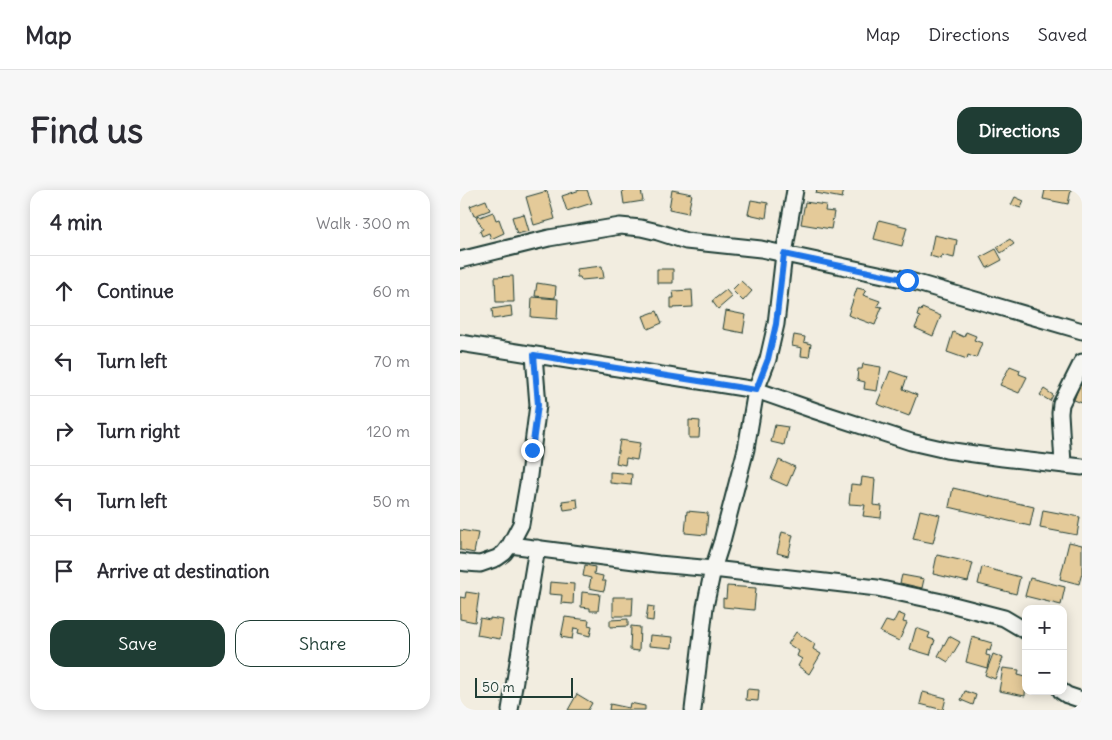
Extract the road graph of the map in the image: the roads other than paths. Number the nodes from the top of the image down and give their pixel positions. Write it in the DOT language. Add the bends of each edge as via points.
graph roads {
  1 [pos="795,190"];
  2 [pos="784,254"];
  3 [pos="460,260"];
  4 [pos="1082,331"];
  5 [pos="460,343"];
  6 [pos="534,355"];
  7 [pos="1082,362"];
  8 [pos="756,390"];
  9 [pos="1063,464"];
  10 [pos="1082,467"];
  11 [pos="510,545"];
  12 [pos="536,548"];
  13 [pos="460,562"];
  14 [pos="713,569"];
  15 [pos="1022,629"];
  16 [pos="1067,695"];
  17 [pos="1082,700"];
  18 [pos="510,710"];
  19 [pos="693,710"];
  1 -- 2 [label="street"];
  2 -- 3 [label="street" via="686,241 641,228 620,226 549,238"];
  2 -- 4 [label="street" via="907,280"];
  2 -- 8 [label="street" via="776,324"];
  5 -- 6 [label="street"];
  6 -- 8 [label="street"];
  6 -- 11 [label="street" via="537,414 521,524"];
  7 -- 9 [label="street" via="1061,404"];
  8 -- 9 [label="street" via="911,442 946,450"];
  8 -- 14 [label="street" via="746,449"];
  9 -- 10 [label="street"];
  11 -- 12 [label="street"];
  11 -- 13 [label="street" via="497,558 480,564"];
  12 -- 14 [label="street"];
  12 -- 18 [label="street"];
  14 -- 15 [label="street" via="877,588 1004,618"];
  14 -- 19 [label="street" via="705,607"];
  16 -- 17 [label="street"];
}
